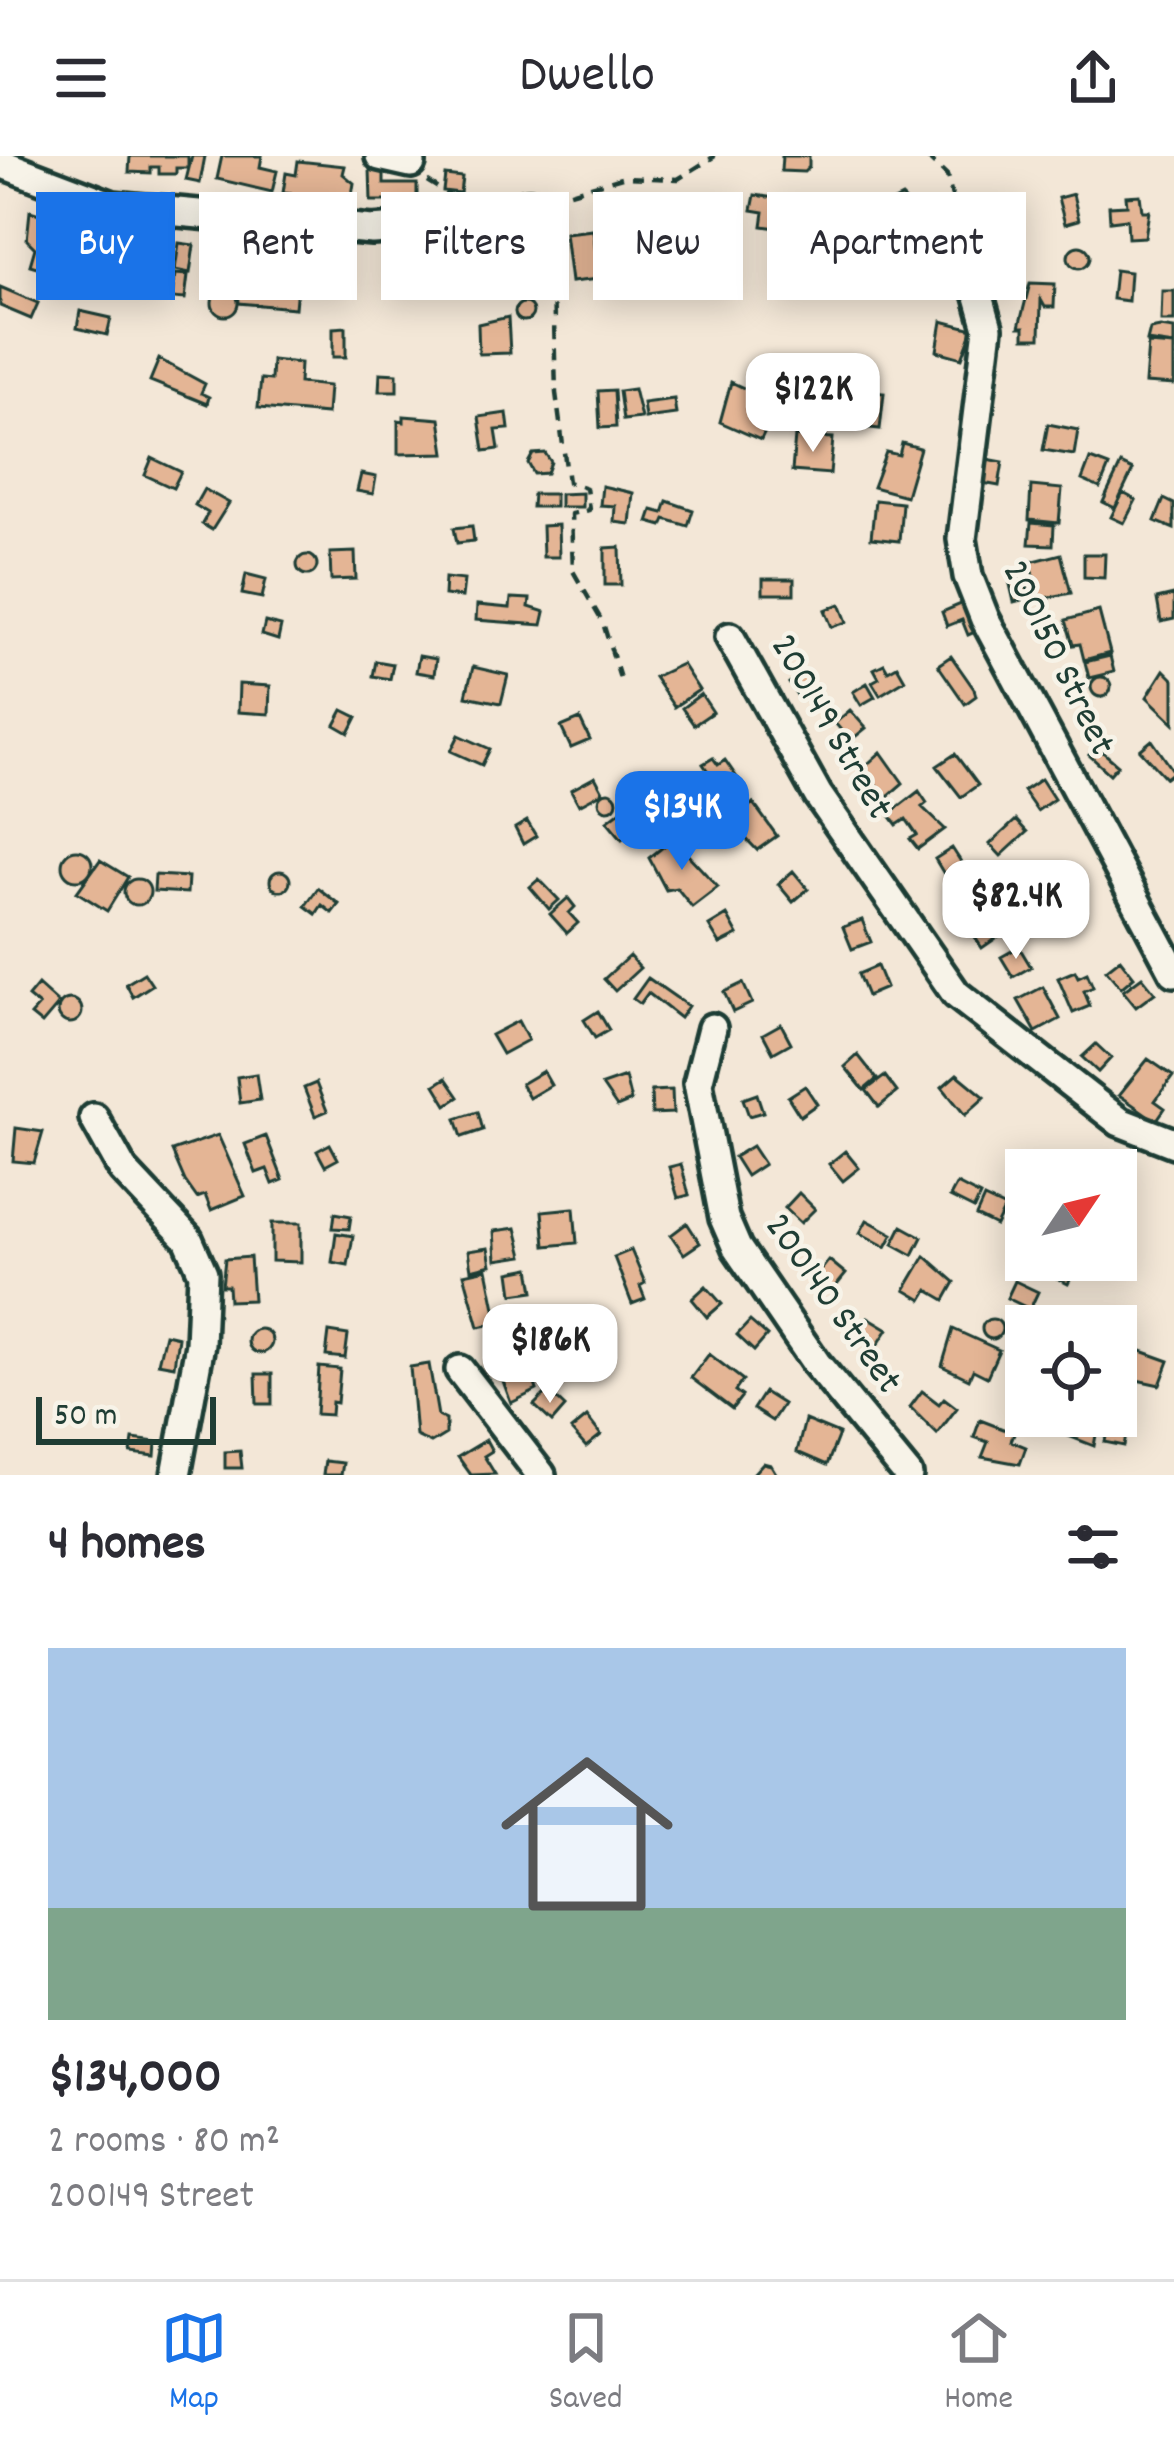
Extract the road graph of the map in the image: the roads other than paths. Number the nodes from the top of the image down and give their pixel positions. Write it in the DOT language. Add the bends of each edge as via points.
graph roads {
  1 [pos="380,156"];
  2 [pos="0,163"];
  3 [pos="411,163"];
  4 [pos="381,229"];
  5 [pos="980,300"];
  6 [pos="730,637"];
  7 [pos="1174,972"];
  8 [pos="712,1028"];
  9 [pos="94,1118"];
  10 [pos="1174,1144"];
  11 [pos="460,1370"];
  12 [pos="176,1475"];
  13 [pos="541,1475"];
  14 [pos="908,1475"];
  1 -- 3 [label="street"];
  2 -- 4 [label="street" via="113,206"];
  5 -- 7 [label="street, 200150 Street" via="988,328 962,539 968,575"];
  6 -- 10 [label="street, 200149 Street" via="818,795 956,994 1120,1122"];
  8 -- 14 [label="street, 200140 Street" via="698,1083 736,1248"];
  9 -- 12 [label="street" via="123,1170 188,1239 203,1273 200,1344"];
  11 -- 13 [label="street"];
}
